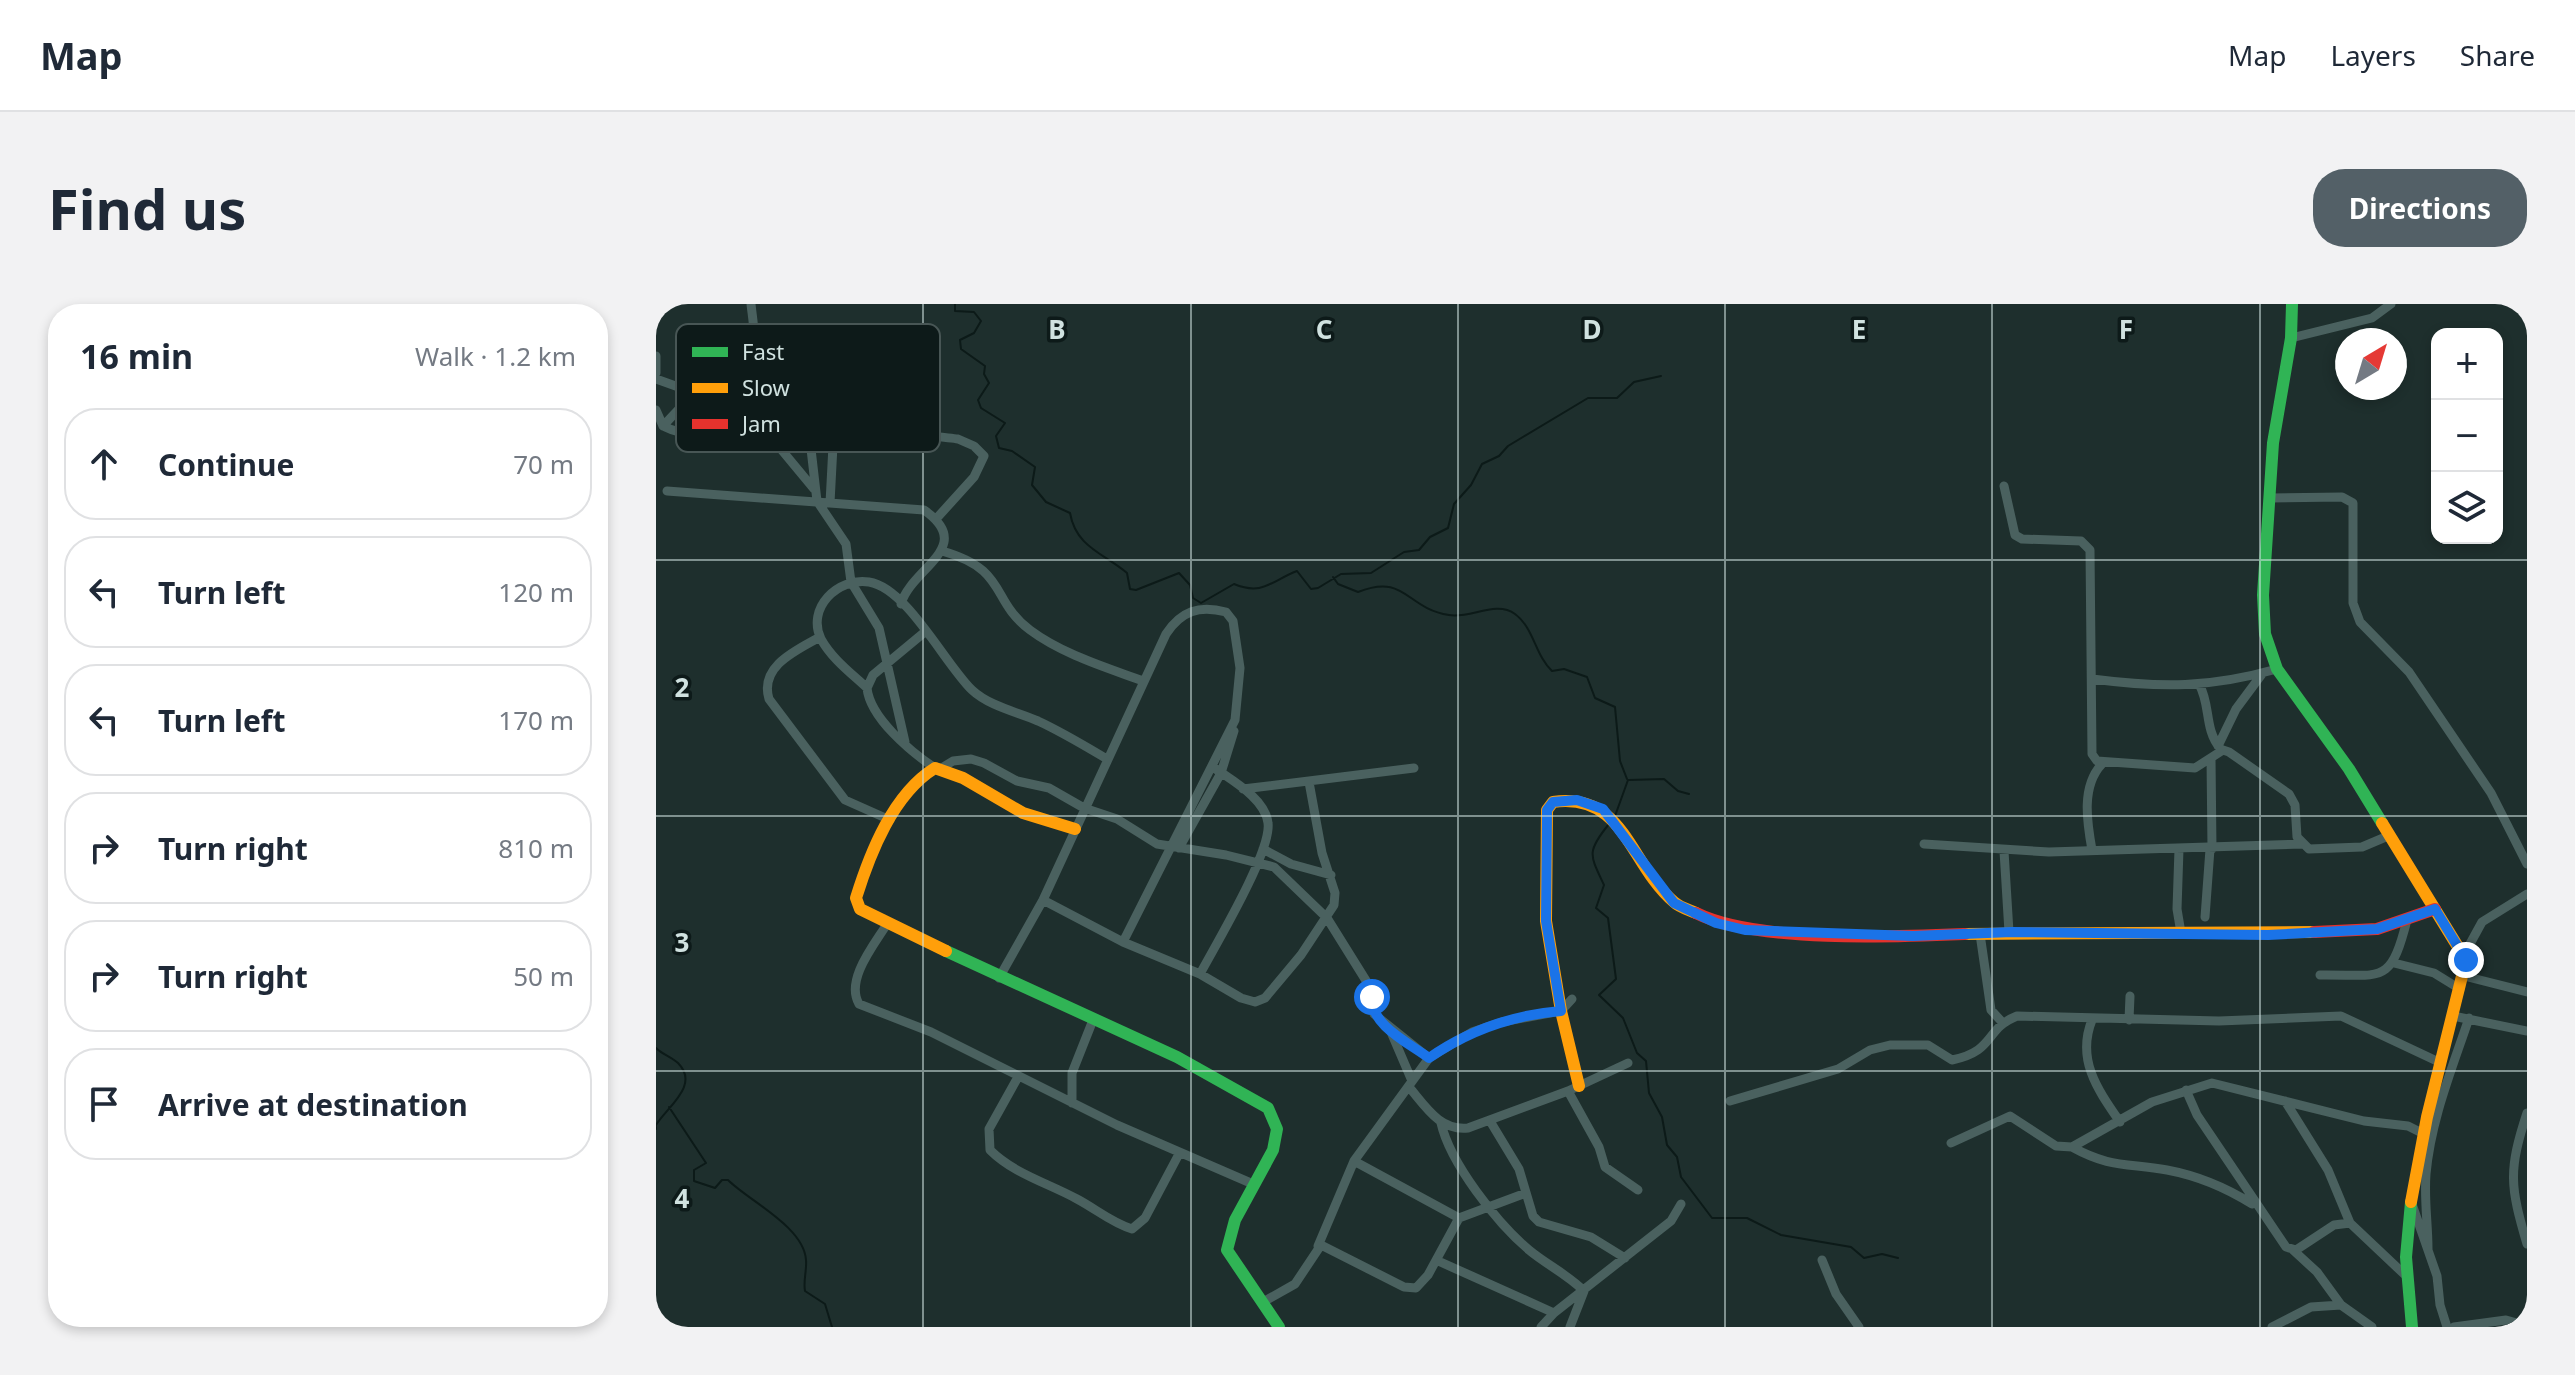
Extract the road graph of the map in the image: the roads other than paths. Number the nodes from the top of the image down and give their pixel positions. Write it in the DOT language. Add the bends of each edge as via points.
graph roads {
  1 [pos="751,304"];
  2 [pos="2292,304"];
  3 [pos="2391,304"];
  4 [pos="753,324"];
  5 [pos="2291,338"];
  6 [pos="656,356"];
  7 [pos="656,376"];
  8 [pos="676,385"];
  9 [pos="656,410"];
  10 [pos="676,412"];
  11 [pos="663,426"];
  12 [pos="676,432"];
  13 [pos="940,437"];
  14 [pos="785,452"];
  15 [pos="811,452"];
  16 [pos="833,452"];
  17 [pos="2004,486"];
  18 [pos="814,489"];
  19 [pos="667,491"];
  20 [pos="2269,498"];
  21 [pos="817,501"];
  22 [pos="830,503"];
  23 [pos="936,519"];
  24 [pos="942,551"];
  25 [pos="851,582"];
  26 [pos="901,604"];
  27 [pos="926,631"];
  28 [pos="820,637"];
  29 [pos="885,664"];
  30 [pos="2277,669"];
  31 [pos="2262,674"];
  32 [pos="2092,679"];
  33 [pos="1143,681"];
  34 [pos="2199,684"];
  35 [pos="867,688"];
  36 [pos="905,742"];
  37 [pos="2220,748"];
  38 [pos="2211,758"];
  39 [pos="1107,759"];
  40 [pos="2102,764"];
  41 [pos="937,768"];
  42 [pos="1414,768"];
  43 [pos="1217,770"];
  44 [pos="1309,782"];
  45 [pos="1243,789"];
  46 [pos="1084,808"];
  47 [pos="890,820"];
  48 [pos="1075,829"];
  49 [pos="2388,836"];
  50 [pos="1924,844"];
  51 [pos="2302,844"];
  52 [pos="1175,848"];
  53 [pos="1263,849"];
  54 [pos="2179,849"];
  55 [pos="2211,849"];
  56 [pos="2092,850"];
  57 [pos="2004,851"];
  58 [pos="1257,861"];
  59 [pos="2527,864"];
  60 [pos="1331,875"];
  61 [pos="2527,894"];
  62 [pos="1043,900"];
  63 [pos="2435,909"];
  64 [pos="2205,917"];
  65 [pos="1327,918"];
  66 [pos="2407,920"];
  67 [pos="887,924"];
  68 [pos="2009,932"];
  69 [pos="2181,933"];
  70 [pos="1980,934"];
  71 [pos="1123,942"];
  72 [pos="2465,953"];
  73 [pos="2394,963"];
  74 [pos="1200,974"];
  75 [pos="2320,975"];
  76 [pos="999,978"];
  77 [pos="2462,983"];
  78 [pos="2527,992"];
  79 [pos="2130,996"];
  80 [pos="1572,999"];
  81 [pos="1561,1011"];
  82 [pos="2453,1016"];
  83 [pos="2469,1018"];
  84 [pos="1093,1020"];
  85 [pos="2092,1020"];
  86 [pos="2129,1020"];
  87 [pos="2002,1022"];
  88 [pos="1390,1029"];
  89 [pos="2527,1031"];
  90 [pos="1429,1058"];
  91 [pos="1628,1063"];
  92 [pos="2441,1063"];
  93 [pos="1018,1077"];
  94 [pos="1411,1084"];
  95 [pos="1574,1088"];
  96 [pos="2186,1090"];
  97 [pos="1730,1101"];
  98 [pos="2285,1101"];
  99 [pos="1072,1103"];
  100 [pos="2527,1113"];
  101 [pos="1490,1121"];
  102 [pos="2120,1122"];
  103 [pos="1441,1123"];
  104 [pos="2424,1134"];
  105 [pos="1951,1143"];
  106 [pos="2072,1147"];
  107 [pos="1179,1154"];
  108 [pos="1354,1161"];
  109 [pos="1253,1184"];
  110 [pos="1638,1190"];
  111 [pos="1526,1193"];
  112 [pos="2412,1203"];
  113 [pos="1681,1204"];
  114 [pos="2255,1206"];
  115 [pos="1491,1207"];
  116 [pos="1459,1218"];
  117 [pos="2350,1223"];
  118 [pos="2527,1244"];
  119 [pos="1318,1246"];
  120 [pos="2428,1249"];
  121 [pos="2293,1250"];
  122 [pos="1625,1258"];
  123 [pos="1436,1260"];
  124 [pos="1822,1260"];
  125 [pos="2404,1274"];
  126 [pos="1584,1291"];
  127 [pos="1263,1302"];
  128 [pos="2341,1305"];
  129 [pos="1554,1313"];
  130 [pos="2526,1321"];
  131 [pos="1279,1327"];
  132 [pos="1541,1327"];
  133 [pos="1570,1327"];
  134 [pos="1859,1327"];
  135 [pos="2272,1327"];
  136 [pos="2372,1327"];
  137 [pos="2412,1327"];
  138 [pos="2447,1327"];
  139 [pos="2454,1327"];
  1 -- 4 [label="street"];
  2 -- 5 [label="street"];
  3 -- 5 [label="street" via="2372,318"];
  5 -- 20 [label="street"];
  6 -- 7 [label="street"];
  7 -- 8 [label="street"];
  9 -- 11 [label="street"];
  10 -- 11 [label="street"];
  11 -- 12 [label="street"];
  13 -- 23 [label="street" via="974,446 984,456 982,467"];
  14 -- 18 [label="street"];
  15 -- 18 [label="street"];
  16 -- 22 [label="street"];
  17 -- 32 [label="street" via="2015,535 2069,539 2089,547"];
  18 -- 21 [label="street"];
  19 -- 21 [label="street"];
  20 -- 30 [label="street" via="2263,595 2265,634"];
  20 -- 59 [label="street" via="2342,497 2353,503 2353,603 2360,622 2417,683 2491,793"];
  21 -- 22 [label="street"];
  21 -- 25 [label="street" via="846,544"];
  22 -- 23 [label="street" via="896,505 924,510"];
  23 -- 24 [label="street" via="945,534"];
  24 -- 26 [label="street" via="905,588"];
  24 -- 33 [label="street" via="976,563 994,578 1028,629 1048,642"];
  25 -- 26 [label="street" via="871,582"];
  25 -- 28 [label="street" via="833,590 822,605"];
  25 -- 29 [label="street" via="876,621"];
  26 -- 27 [label="street"];
  27 -- 29 [label="street"];
  27 -- 39 [label="street" via="974,692"];
  28 -- 35 [label="street"];
  28 -- 47 [label="street" via="780,662 769,677 769,699 845,800"];
  29 -- 35 [label="street"];
  29 -- 36 [label="street"];
  30 -- 31 [label="street"];
  30 -- 49 [label="street" via="2349,769"];
  31 -- 34 [label="street"];
  31 -- 37 [label="street" via="2236,709"];
  32 -- 34 [label="street" via="2163,688"];
  32 -- 40 [label="street" via="2092,754"];
  33 -- 39 [label="street"];
  33 -- 43 [label="street" via="1182,614 1196,609 1226,612 1233,621 1240,668 1231,746"];
  34 -- 37 [label="street" via="2210,733"];
  35 -- 36 [label="street" via="872,706"];
  36 -- 41 [label="street"];
  37 -- 38 [label="street"];
  37 -- 51 [label="street" via="2289,794"];
  38 -- 40 [label="street" via="2195,768"];
  38 -- 55 [label="street"];
  39 -- 46 [label="street"];
  40 -- 56 [label="street" via="2091,778 2088,797"];
  41 -- 46 [label="street" via="971,759 1017,781 1049,788"];
  41 -- 47 [label="street" via="916,779"];
  41 -- 48 [label="street" via="1023,813"];
  42 -- 44 [label="street"];
  43 -- 45 [label="street"];
  43 -- 52 [label="street"];
  44 -- 45 [label="street"];
  44 -- 60 [label="street"];
  45 -- 53 [label="street" via="1268,821"];
  46 -- 48 [label="street"];
  46 -- 52 [label="street"];
  47 -- 67 [label="street" via="856,898 860,909"];
  48 -- 62 [label="street"];
  49 -- 51 [label="street" via="2352,848 2309,849"];
  49 -- 63 [label="street"];
  50 -- 57 [label="street"];
  51 -- 55 [label="street"];
  52 -- 58 [label="street"];
  52 -- 71 [label="street"];
  53 -- 58 [label="street"];
  53 -- 60 [label="street" via="1291,864"];
  54 -- 55 [label="street"];
  54 -- 56 [label="street"];
  54 -- 69 [label="street"];
  55 -- 64 [label="street"];
  56 -- 57 [label="street"];
  57 -- 68 [label="street"];
  58 -- 65 [label="street" via="1288,878"];
  58 -- 74 [label="street"];
  60 -- 65 [label="street" via="1335,893"];
  61 -- 72 [label="street" via="2482,922"];
  62 -- 71 [label="street"];
  62 -- 76 [label="street"];
  63 -- 66 [label="street"];
  63 -- 72 [label="street"];
  65 -- 74 [label="street" via="1265,998 1241,998"];
  65 -- 88 [label="street" via="1370,987 1374,1014"];
  66 -- 69 [label="street" via="2377,929"];
  66 -- 73 [label="street"];
  67 -- 76 [label="street"];
  67 -- 93 [label="street" via="855,983 853,995 859,1004 931,1032"];
  68 -- 69 [label="street"];
  68 -- 70 [label="street"];
  70 -- 81 [label="street" via="1745,930 1716,923 1674,903 1603,809 1585,801 1553,802 1547,810 1545,889"];
  70 -- 87 [label="street" via="1991,1010"];
  71 -- 74 [label="street"];
  72 -- 77 [label="street"];
  73 -- 75 [label="street" via="2374,976"];
  73 -- 77 [label="street"];
  76 -- 84 [label="street"];
  77 -- 78 [label="street"];
  77 -- 82 [label="street"];
  79 -- 86 [label="street"];
  80 -- 81 [label="street"];
  81 -- 90 [label="street" via="1472,1032"];
  81 -- 95 [label="street"];
  82 -- 83 [label="street"];
  82 -- 92 [label="street"];
  83 -- 89 [label="street"];
  83 -- 120 [label="street" via="2431,1142 2425,1208"];
  84 -- 99 [label="street" via="1072,1073"];
  84 -- 109 [label="street" via="1177,1057 1268,1108 1277,1121 1277,1138"];
  85 -- 86 [label="street"];
  85 -- 87 [label="street" via="2017,1016"];
  85 -- 102 [label="street" via="2086,1034 2088,1066"];
  86 -- 92 [label="street" via="2341,1016"];
  87 -- 97 [label="street" via="1988,1046 1963,1058 1952,1060 1928,1045 1890,1045 1838,1069"];
  88 -- 90 [label="street"];
  88 -- 94 [label="street"];
  90 -- 94 [label="street"];
  91 -- 95 [label="street"];
  92 -- 104 [label="street"];
  93 -- 99 [label="street"];
  93 -- 107 [label="street" via="989,1129 990,1150 1018,1171 1123,1226 1132,1229 1145,1218"];
  94 -- 103 [label="street"];
  94 -- 108 [label="street"];
  95 -- 101 [label="street"];
  95 -- 110 [label="street" via="1605,1167"];
  96 -- 98 [label="street" via="2212,1083"];
  96 -- 102 [label="street" via="2152,1102"];
  96 -- 114 [label="street"];
  98 -- 104 [label="street" via="2408,1126"];
  98 -- 117 [label="street" via="2328,1170"];
  99 -- 107 [label="street"];
  100 -- 118 [label="street" via="2511,1184"];
  101 -- 103 [label="street" via="1453,1130"];
  101 -- 111 [label="street" via="1519,1169"];
  102 -- 106 [label="street"];
  103 -- 115 [label="street" via="1455,1162"];
  104 -- 112 [label="street"];
  105 -- 106 [label="street" via="2010,1116 2056,1146"];
  106 -- 114 [label="street" via="2104,1163 2166,1170 2216,1183"];
  107 -- 109 [label="street"];
  108 -- 116 [label="street"];
  108 -- 119 [label="street"];
  109 -- 127 [label="street" via="1228,1236 1227,1250"];
  111 -- 115 [label="street"];
  111 -- 122 [label="street" via="1539,1222 1591,1237"];
  112 -- 120 [label="street"];
  112 -- 125 [label="street"];
  113 -- 122 [label="street" via="1671,1221"];
  114 -- 121 [label="street"];
  115 -- 116 [label="street"];
  115 -- 126 [label="street" via="1529,1250"];
  116 -- 123 [label="street"];
  117 -- 121 [label="street" via="2340,1222"];
  117 -- 125 [label="street"];
  119 -- 123 [label="street" via="1334,1249 1404,1287 1416,1288"];
  119 -- 127 [label="street" via="1295,1284"];
  120 -- 138 [label="street"];
  121 -- 128 [label="street"];
  122 -- 126 [label="street"];
  123 -- 129 [label="street"];
  124 -- 134 [label="street" via="1836,1294"];
  125 -- 137 [label="street"];
  126 -- 129 [label="street"];
  126 -- 133 [label="street"];
  127 -- 131 [label="street"];
  128 -- 135 [label="street" via="2311,1307"];
  128 -- 136 [label="street"];
  129 -- 132 [label="street"];
  130 -- 139 [label="street"];
}
